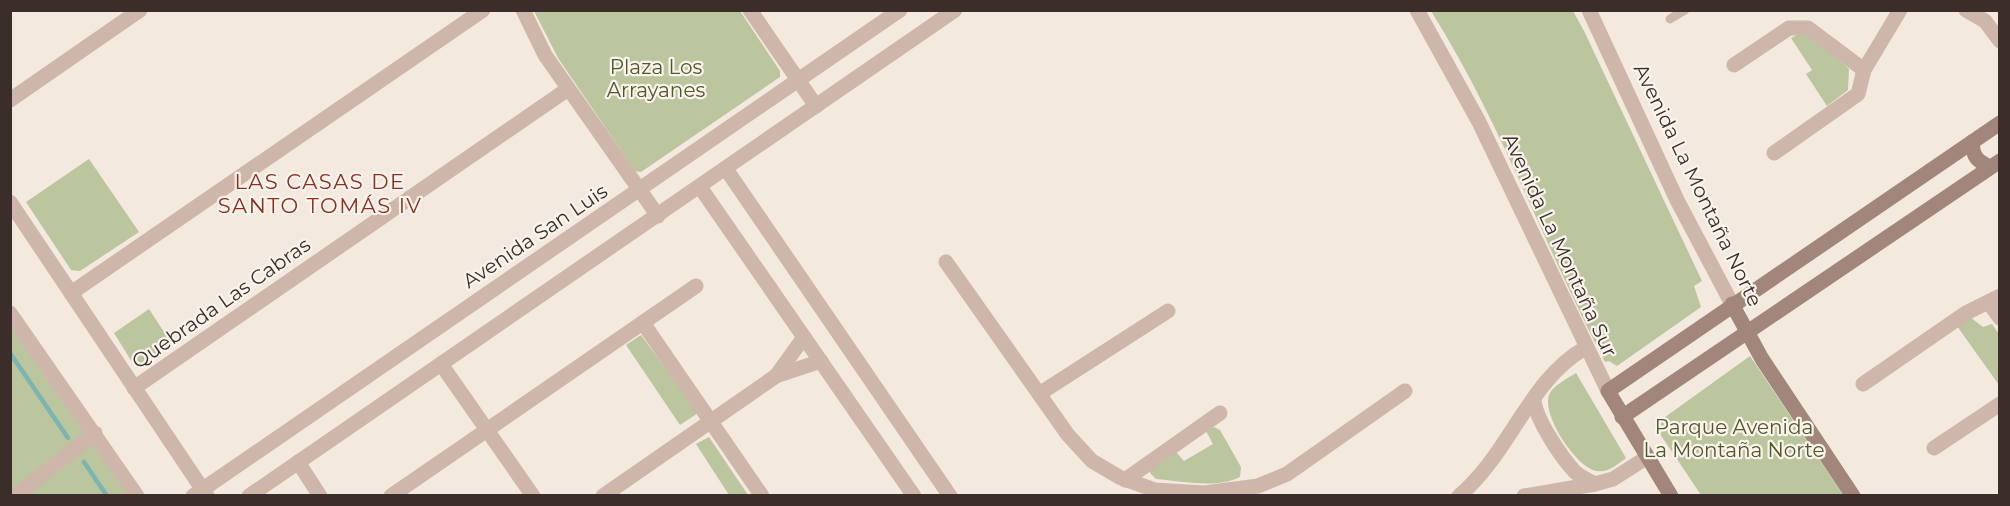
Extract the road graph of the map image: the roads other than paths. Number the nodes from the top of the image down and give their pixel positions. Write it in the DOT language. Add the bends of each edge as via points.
graph roads {
  1 [pos="140,10"];
  2 [pos="483,10"];
  3 [pos="523,10"];
  4 [pos="750,10"];
  5 [pos="900,10"];
  6 [pos="955,10"];
  7 [pos="1417,10"];
  8 [pos="1588,10"];
  9 [pos="1685,10"];
  10 [pos="1900,10"];
  11 [pos="1966,10"];
  12 [pos="1984,16"];
  13 [pos="1670,19"];
  14 [pos="2000,41"];
  15 [pos="1734,65"];
  16 [pos="1864,70"];
  17 [pos="799,80"];
  18 [pos="568,89"];
  19 [pos="10,99"];
  20 [pos="816,106"];
  21 [pos="2000,123"];
  22 [pos="1972,142"];
  23 [pos="1773,153"];
  24 [pos="1995,164"];
  25 [pos="726,169"];
  26 [pos="700,187"];
  27 [pos="639,190"];
  28 [pos="10,202"];
  29 [pos="658,216"];
  30 [pos="946,262"];
  31 [pos="696,286"];
  32 [pos="71,293"];
  33 [pos="1994,299"];
  34 [pos="1731,304"];
  35 [pos="1168,311"];
  36 [pos="10,314"];
  37 [pos="2000,318"];
  38 [pos="643,323"];
  39 [pos="1748,332"];
  40 [pos="804,337"];
  41 [pos="1586,348"];
  42 [pos="821,360"];
  43 [pos="441,364"];
  44 [pos="776,376"];
  45 [pos="1863,384"];
  46 [pos="134,388"];
  47 [pos="1405,391"];
  48 [pos="1608,391"];
  49 [pos="1039,394"];
  50 [pos="1534,399"];
  51 [pos="2000,404"];
  52 [pos="1220,413"];
  53 [pos="1622,417"];
  54 [pos="711,421"];
  55 [pos="486,428"];
  56 [pos="95,433"];
  57 [pos="1934,448"];
  58 [pos="1646,458"];
  59 [pos="298,462"];
  60 [pos="1125,480"];
  61 [pos="1595,484"];
  62 [pos="201,493"];
  63 [pos="945,494"];
  64 [pos="1215,494"];
  65 [pos="15,495"];
  66 [pos="137,495"];
  67 [pos="249,495"];
  68 [pos="320,495"];
  69 [pos="391,495"];
  70 [pos="533,495"];
  71 [pos="603,495"];
  72 [pos="762,495"];
  73 [pos="914,495"];
  74 [pos="1459,495"];
  75 [pos="1524,495"];
  76 [pos="1671,495"];
  77 [pos="1853,495"];
  1 -- 19 [label="street"];
  2 -- 32 [label="street"];
  3 -- 18 [label="street" via="545,55"];
  4 -- 17 [label="street"];
  5 -- 17 [label="street, Avenida San Luis"];
  6 -- 20 [label="street"];
  7 -- 41 [label="street, Avenida La Montaña Sur" via="1470,105"];
  8 -- 34 [label="street, Avenida La Montaña Norte" via="1677,200"];
  9 -- 13 [label="lane"];
  10 -- 16 [label="street"];
  11 -- 12 [label="street"];
  12 -- 14 [label="street"];
  15 -- 16 [label="street" via="1789,28 1799,27 1808,28"];
  16 -- 23 [label="street" via="1858,94"];
  17 -- 20 [label="street"];
  17 -- 27 [label="street, Avenida San Luis"];
  18 -- 27 [label="street"];
  18 -- 46 [label="street, Quebrada Las Cabras"];
  20 -- 25 [label="street"];
  21 -- 22 [label="street"];
  22 -- 24 [label="street" via="1978,162"];
  22 -- 34 [label="street"];
  24 -- 39 [label="street"];
  25 -- 26 [label="street"];
  25 -- 63 [label="street"];
  26 -- 29 [label="street"];
  26 -- 40 [label="street"];
  27 -- 29 [label="street"];
  27 -- 62 [label="street, Avenida San Luis"];
  28 -- 32 [label="street"];
  29 -- 43 [label="street"];
  30 -- 49 [label="street"];
  31 -- 38 [label="street"];
  32 -- 46 [label="street"];
  33 -- 37 [label="street"];
  33 -- 45 [label="street" via="1966,313"];
  34 -- 39 [label="street, Avenida La Montaña Norte"];
  34 -- 48 [label="street"];
  35 -- 49 [label="street"];
  36 -- 56 [label="street"];
  38 -- 54 [label="street"];
  38 -- 55 [label="street"];
  39 -- 53 [label="street"];
  39 -- 77 [label="street, Avenida La Montaña Norte"];
  40 -- 42 [label="street"];
  40 -- 44 [label="street"];
  41 -- 48 [label="street, Avenida La Montaña Sur"];
  41 -- 50 [label="street" via="1559,365"];
  42 -- 44 [label="street"];
  42 -- 73 [label="street"];
  43 -- 55 [label="street"];
  43 -- 59 [label="street"];
  44 -- 54 [label="street"];
  46 -- 62 [label="street"];
  47 -- 64 [label="street" via="1287,474 1258,486"];
  48 -- 53 [label="street, Avenida La Montaña Sur"];
  49 -- 60 [label="street" via="1092,461"];
  50 -- 61 [label="street" via="1562,456 1577,474"];
  50 -- 74 [label="street" via="1493,462"];
  51 -- 57 [label="street"];
  52 -- 60 [label="street"];
  53 -- 58 [label="street, Avenida La Montaña Sur"];
  54 -- 71 [label="street"];
  54 -- 72 [label="street"];
  55 -- 69 [label="street"];
  55 -- 70 [label="street"];
  56 -- 65 [label="street"];
  56 -- 66 [label="street"];
  58 -- 61 [label="street" via="1613,479"];
  58 -- 76 [label="street, Avenida La Montaña Sur"];
  59 -- 67 [label="street"];
  59 -- 68 [label="street"];
  60 -- 64 [label="street" via="1155,490"];
  61 -- 75 [label="street"];
}
